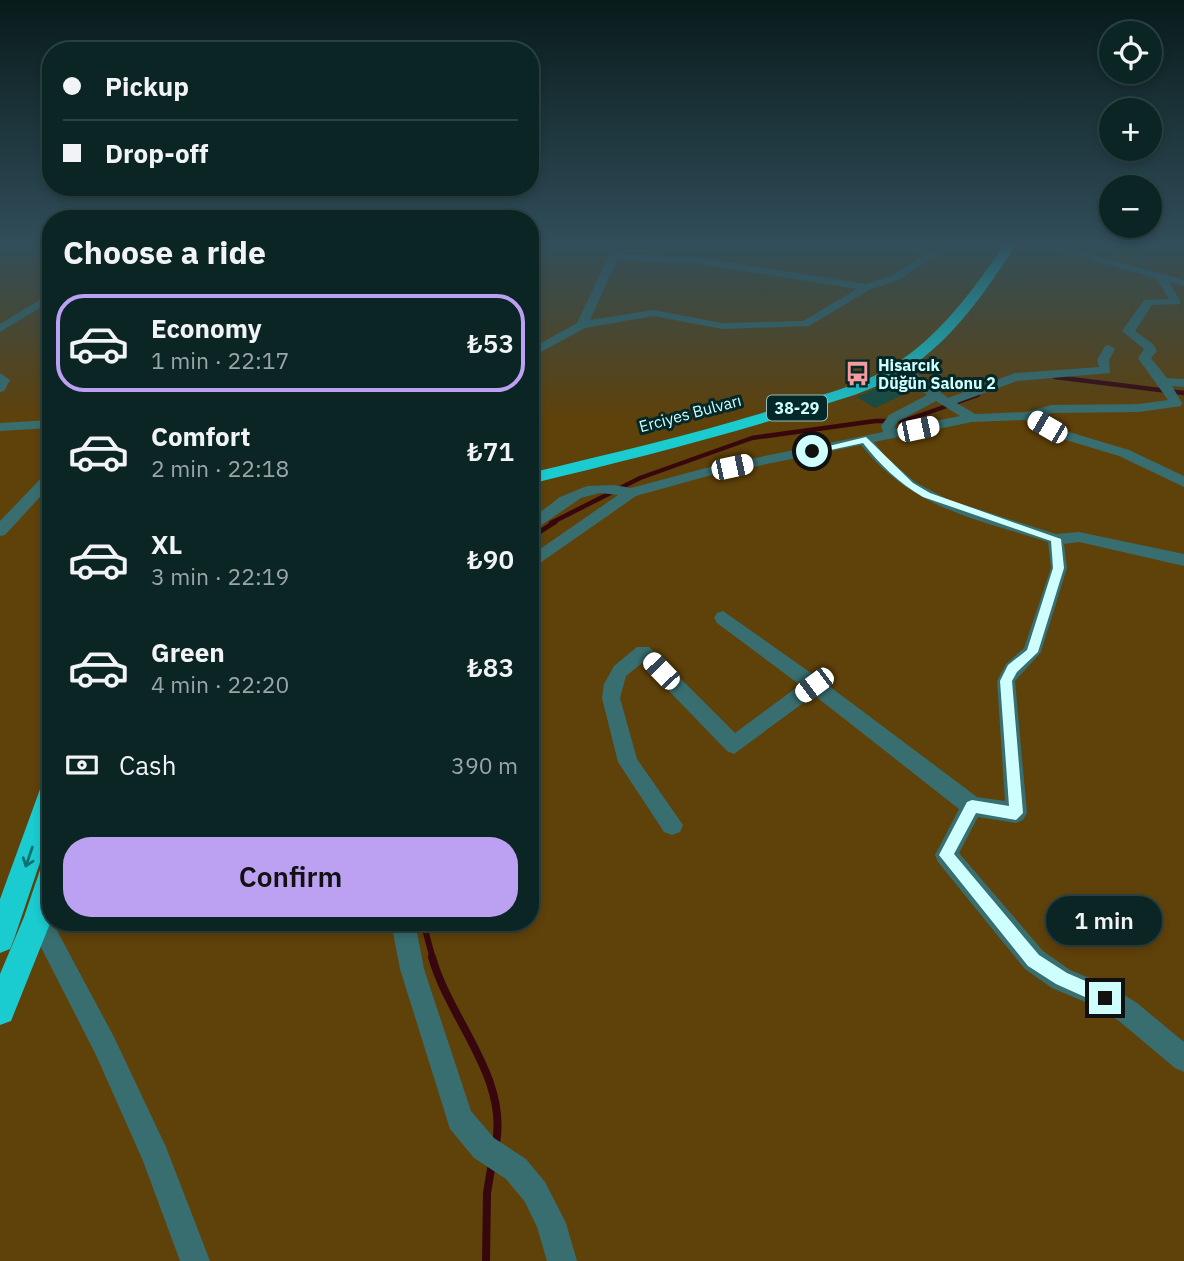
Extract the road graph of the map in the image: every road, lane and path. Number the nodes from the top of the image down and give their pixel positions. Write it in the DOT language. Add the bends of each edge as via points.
graph roads {
  1 [pos="39,304"];
  2 [pos="591,304"];
  3 [pos="841,304"];
  4 [pos="951,304"];
  5 [pos="968,304"];
  6 [pos="1146,304"];
  7 [pos="582,325"];
  8 [pos="0,329"];
  9 [pos="539,349"];
  10 [pos="1109,349"];
  11 [pos="900,367"];
  12 [pos="0,377"];
  13 [pos="1184,383"];
  14 [pos="0,388"];
  15 [pos="1173,395"];
  16 [pos="955,406"];
  17 [pos="1027,416"];
  18 [pos="42,425"];
  19 [pos="891,425"];
  20 [pos="0,427"];
  21 [pos="866,440"];
  22 [pos="539,464"];
  23 [pos="539,477"];
  24 [pos="1184,481"];
  25 [pos="42,486"];
  26 [pos="622,490"];
  27 [pos="539,521"];
  28 [pos="0,531"];
  29 [pos="1056,539"];
  30 [pos="539,557"];
  31 [pos="1184,559"];
  32 [pos="723,618"];
  33 [pos="814,685"];
  34 [pos="972,806"];
  35 [pos="42,818"];
  36 [pos="672,825"];
  37 [pos="42,905"];
  38 [pos="38,918"];
  39 [pos="42,926"];
  40 [pos="45,931"];
  41 [pos="406,931"];
  42 [pos="0,939"];
  43 [pos="0,1010"];
  44 [pos="1184,1059"];
  45 [pos="195,1261"];
  46 [pos="562,1261"];
  1 -- 8 [label="street"];
  2 -- 7 [label="street"];
  3 -- 7 [label="street" via="800,325 723,326 653,313"];
  4 -- 22 [label="highway, Erciyes Bulvarı / 38-29" via="887,361 829,386 756,410"];
  5 -- 11 [label="highway, Erciyes Bulvarı / 38-29"];
  6 -- 15 [label="street" via="1128,331 1151,349 1144,358"];
  7 -- 9 [label="street"];
  10 -- 16 [label="street" via="1106,370 1015,377"];
  11 -- 16 [label="street"];
  11 -- 23 [label="highway, Erciyes Bulvarı / 38-29" via="840,394 765,418"];
  12 -- 14 [label="street" via="4,380"];
  13 -- 15 [label="street"];
  15 -- 17 [label="street" via="1139,408 1051,409"];
  16 -- 17 [label="street"];
  16 -- 19 [label="street"];
  16 -- 19 [label="street"];
  17 -- 24 [label="street" via="1061,434 1124,453"];
  18 -- 20 [label="street"];
  19 -- 21 [label="street"];
  21 -- 26 [label="street"];
  21 -- 29 [label="street" via="880,460 927,495"];
  25 -- 28 [label="street"];
  26 -- 27 [label="street" via="593,487 577,493"];
  26 -- 30 [label="street"];
  29 -- 31 [label="street" via="1079,537"];
  29 -- 34 [label="street" via="1059,568 1032,652 1012,669 1006,681 1016,813"];
  32 -- 33 [label="street"];
  33 -- 34 [label="street"];
  33 -- 36 [label="street" via="734,745 643,652 630,661 613,684 611,698 628,762"];
  34 -- 44 [label="street" via="946,855 1013,939 1046,970 1128,1012"];
  35 -- 42 [label="highway, one-way"];
  37 -- 38 [label="highway"];
  38 -- 39 [label="street"];
  38 -- 43 [label="highway"];
  40 -- 45 [label="street" via="105,1045 156,1157"];
  41 -- 46 [label="street" via="412,969 453,1105 470,1133 516,1169 535,1192 551,1223"];
}
